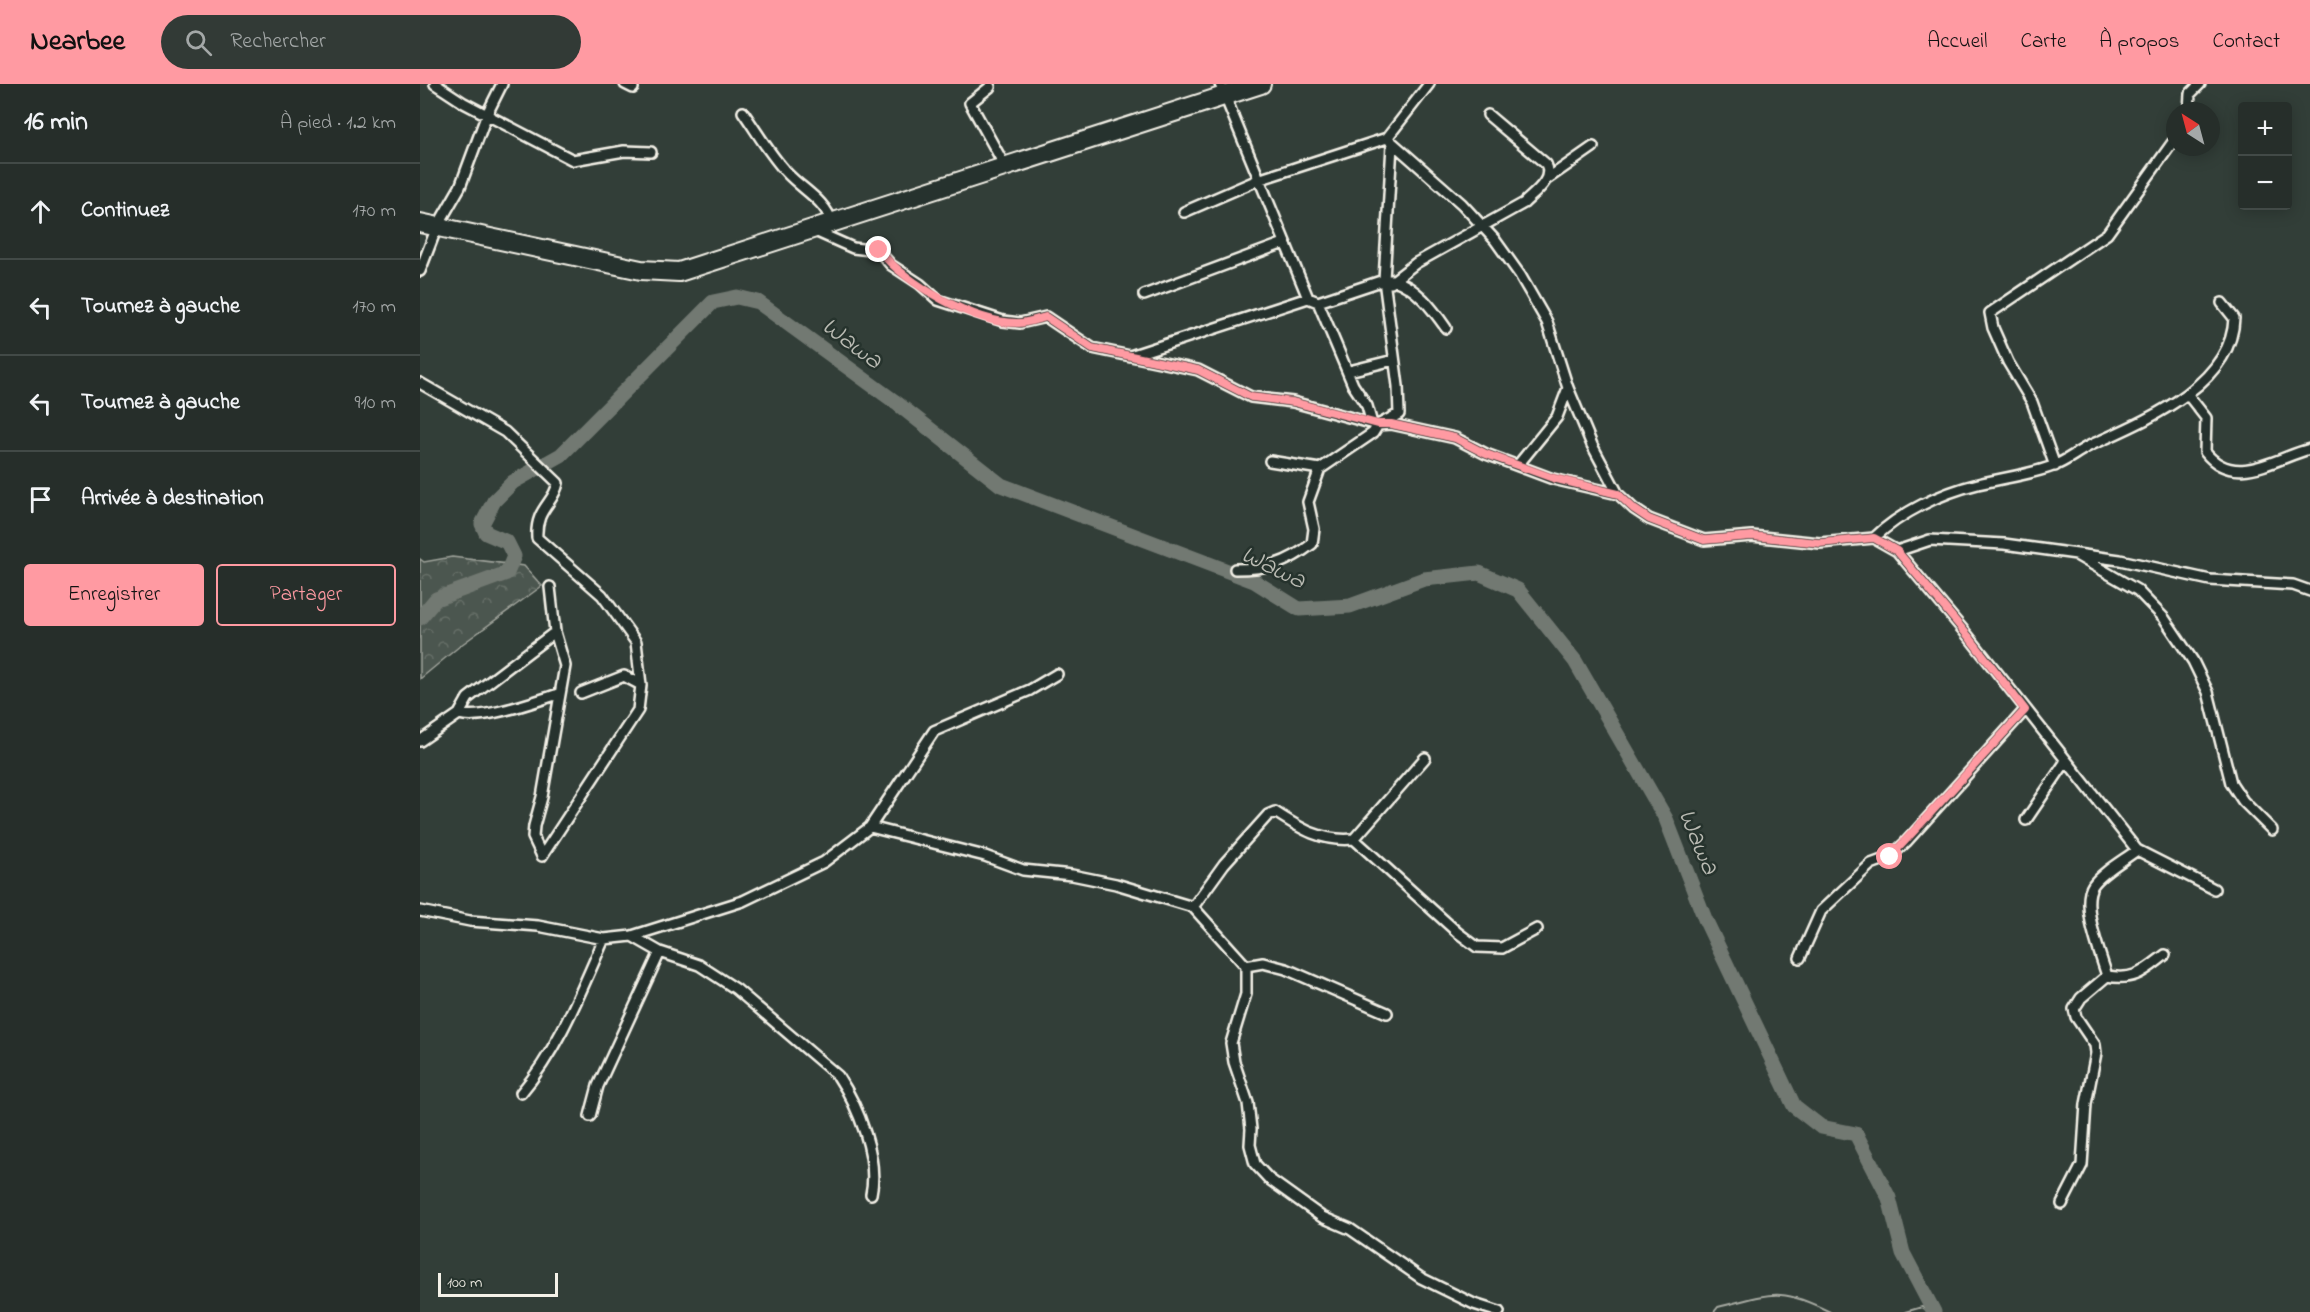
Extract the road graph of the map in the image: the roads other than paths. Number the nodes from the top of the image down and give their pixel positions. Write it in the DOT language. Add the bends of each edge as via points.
graph roads {
  1 [pos="435,84"];
  2 [pos="502,84"];
  3 [pos="1261,84"];
  4 [pos="1429,84"];
  5 [pos="2200,84"];
  6 [pos="990,87"];
  7 [pos="1223,90"];
  8 [pos="2190,102"];
  9 [pos="743,112"];
  10 [pos="488,114"];
  11 [pos="1488,115"];
  12 [pos="1390,141"];
  13 [pos="1593,147"];
  14 [pos="651,152"];
  15 [pos="2166,152"];
  16 [pos="1006,168"];
  17 [pos="1258,180"];
  18 [pos="1547,180"];
  19 [pos="1184,212"];
  20 [pos="833,224"];
  21 [pos="429,225"];
  22 [pos="1482,225"];
  23 [pos="814,231"];
  24 [pos="1284,243"];
  25 [pos="420,271"];
  26 [pos="1394,280"];
  27 [pos="1384,284"];
  28 [pos="1144,295"];
  29 [pos="1308,298"];
  30 [pos="1318,302"];
  31 [pos="2222,303"];
  32 [pos="1446,328"];
  33 [pos="1133,356"];
  34 [pos="1395,360"];
  35 [pos="1349,371"];
  36 [pos="420,383"];
  37 [pos="1568,388"];
  38 [pos="2188,394"];
  39 [pos="1375,422"];
  40 [pos="2310,449"];
  41 [pos="1270,461"];
  42 [pos="1518,465"];
  43 [pos="2055,466"];
  44 [pos="1320,469"];
  45 [pos="1618,494"];
  46 [pos="1874,538"];
  47 [pos="1897,551"];
  48 [pos="2074,553"];
  49 [pos="1235,569"];
  50 [pos="550,587"];
  51 [pos="2310,591"];
  52 [pos="555,632"];
  53 [pos="1057,674"];
  54 [pos="641,685"];
  55 [pos="581,693"];
  56 [pos="559,694"];
  57 [pos="2025,710"];
  58 [pos="459,714"];
  59 [pos="420,741"];
  60 [pos="1425,758"];
  61 [pos="2066,761"];
  62 [pos="2026,820"];
  63 [pos="870,827"];
  64 [pos="2272,831"];
  65 [pos="1354,839"];
  66 [pos="2137,850"];
  67 [pos="2214,889"];
  68 [pos="1193,907"];
  69 [pos="420,910"];
  70 [pos="1537,929"];
  71 [pos="632,936"];
  72 [pos="603,939"];
  73 [pos="660,952"];
  74 [pos="2165,955"];
  75 [pos="1800,958"];
  76 [pos="1246,966"];
  77 [pos="2107,976"];
  78 [pos="1387,1013"];
  79 [pos="521,1093"];
  80 [pos="590,1116"];
  81 [pos="871,1194"];
  82 [pos="2062,1204"];
  83 [pos="1499,1312"];
  1 -- 10 [label="street"];
  2 -- 10 [label="street"];
  3 -- 7 [label="highway"];
  4 -- 12 [label="street"];
  5 -- 8 [label="street" via="2190,94"];
  6 -- 16 [label="street" via="970,103"];
  7 -- 16 [label="highway"];
  7 -- 17 [label="street"];
  9 -- 20 [label="street" via="787,173 815,195"];
  10 -- 14 [label="street" via="573,160 624,151"];
  10 -- 21 [label="street" via="460,187"];
  11 -- 18 [label="street" via="1546,164"];
  12 -- 17 [label="street"];
  12 -- 22 [label="street"];
  12 -- 27 [label="street"];
  13 -- 18 [label="street"];
  15 -- 43 [label="street" via="2107,234 1990,313 2008,362 2032,402"];
  16 -- 20 [label="highway"];
  17 -- 19 [label="street"];
  17 -- 24 [label="street"];
  18 -- 22 [label="street" via="1524,203"];
  20 -- 23 [label="highway"];
  21 -- 23 [label="highway" via="641,270 679,272"];
  21 -- 25 [label="street"];
  22 -- 26 [label="street"];
  22 -- 37 [label="street" via="1520,275 1547,322"];
  23 -- 33 [label="street" via="853,248 879,250 891,266 938,300 1003,321 1020,323 1046,317 1092,348"];
  24 -- 28 [label="street"];
  24 -- 29 [label="street"];
  26 -- 27 [label="street"];
  26 -- 32 [label="street" via="1406,284 1422,298"];
  27 -- 30 [label="street"];
  27 -- 34 [label="street"];
  29 -- 30 [label="street"];
  29 -- 33 [label="street"];
  30 -- 35 [label="street"];
  31 -- 38 [label="street" via="2234,318 2234,334 2210,374"];
  33 -- 39 [label="street" via="1198,370 1251,397 1293,402"];
  34 -- 35 [label="street"];
  34 -- 39 [label="street" via="1399,414"];
  35 -- 39 [label="street"];
  36 -- 54 [label="street" via="506,432 559,486 541,511 537,538 602,596 636,642"];
  37 -- 42 [label="street" via="1557,417"];
  37 -- 45 [label="street"];
  38 -- 40 [label="street" via="2206,418 2205,452 2214,464 2234,470 2255,470"];
  38 -- 43 [label="street"];
  39 -- 42 [label="street" via="1455,438"];
  39 -- 44 [label="street" via="1372,433"];
  41 -- 44 [label="street"];
  42 -- 45 [label="street"];
  43 -- 46 [label="street" via="1974,484 1917,507"];
  44 -- 49 [label="street" via="1308,502 1314,530 1312,544 1265,569"];
  45 -- 46 [label="street" via="1649,519 1704,540 1752,536 1820,543"];
  46 -- 47 [label="street"];
  47 -- 48 [label="street" via="1930,540"];
  47 -- 57 [label="street"];
  48 -- 51 [label="street" via="2210,580 2293,585"];
  48 -- 64 [label="street" via="2137,590 2164,618 2208,692 2231,783"];
  50 -- 52 [label="street"];
  52 -- 56 [label="street" via="565,666"];
  52 -- 58 [label="street" via="468,698"];
  53 -- 63 [label="street" via="1030,690 934,731"];
  54 -- 55 [label="street" via="624,676"];
  54 -- 56 [label="street" via="638,710 542,856 533,837 534,826"];
  56 -- 58 [label="street" via="492,712"];
  57 -- 61 [label="street"];
  57 -- 75 [label="street" via="1906,842 1890,857 1871,864 1821,911"];
  58 -- 59 [label="street"];
  60 -- 65 [label="street"];
  61 -- 62 [label="street"];
  61 -- 66 [label="street"];
  63 -- 68 [label="street" via="985,856 1023,870 1116,884"];
  63 -- 71 [label="street" via="824,862 743,901"];
  65 -- 68 [label="street" via="1323,838 1303,831 1275,812 1224,864"];
  65 -- 70 [label="street" via="1477,947 1502,948"];
  66 -- 67 [label="street"];
  66 -- 77 [label="street" via="2093,885 2089,894 2091,921"];
  68 -- 76 [label="street"];
  69 -- 72 [label="street" via="470,921 538,926"];
  71 -- 72 [label="street"];
  71 -- 73 [label="street"];
  72 -- 79 [label="street" via="567,1022 541,1070"];
  73 -- 80 [label="street" via="598,1086"];
  73 -- 81 [label="street" via="699,965 736,988 838,1076 847,1089 870,1150 875,1177"];
  74 -- 77 [label="street" via="2137,975 2124,979"];
  76 -- 78 [label="street" via="1263,963 1286,969"];
  76 -- 83 [label="street" via="1246,994 1231,1043 1248,1103 1255,1164 1269,1179 1322,1217 1350,1229 1421,1278 1474,1305"];
  77 -- 82 [label="street" via="2081,998 2074,1010 2096,1053 2086,1104 2082,1165"];
}
